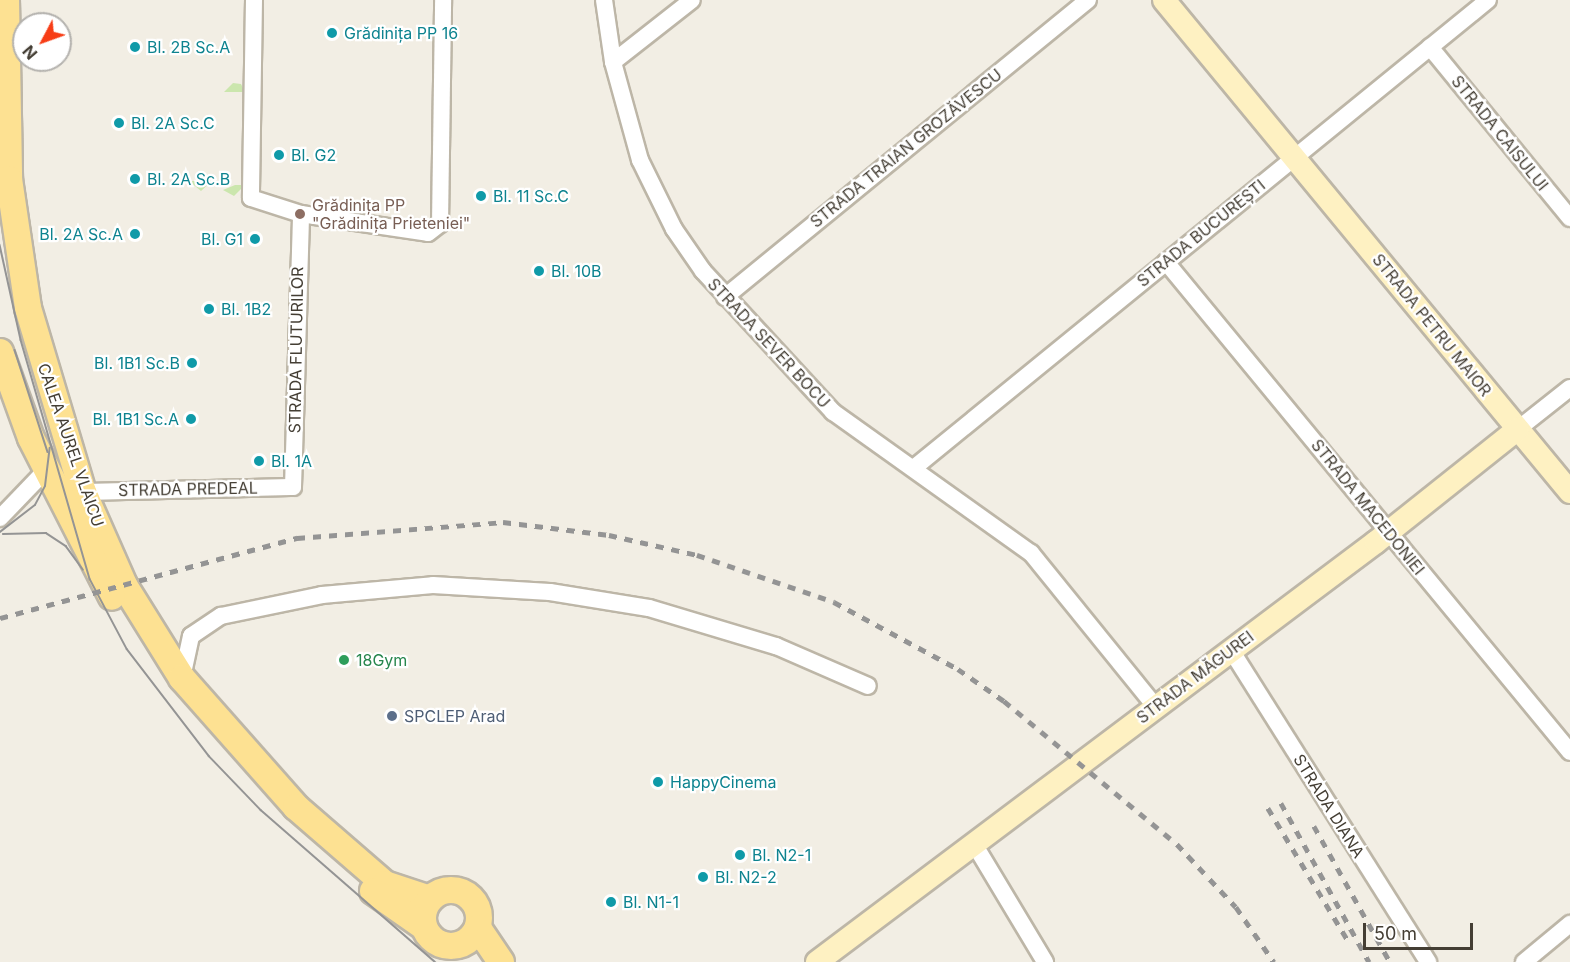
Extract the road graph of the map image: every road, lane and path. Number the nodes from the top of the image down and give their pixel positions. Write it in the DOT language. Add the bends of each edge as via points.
graph roads {
  1 [pos="6,0"];
  2 [pos="254,0"];
  3 [pos="443,0"];
  4 [pos="604,0"];
  5 [pos="692,0"];
  6 [pos="1088,0"];
  7 [pos="1164,0"];
  8 [pos="1488,0"];
  9 [pos="1430,47"];
  10 [pos="613,62"];
  11 [pos="4,153"];
  12 [pos="1294,158"];
  13 [pos="301,214"];
  14 [pos="1570,218"];
  15 [pos="1166,262"];
  16 [pos="725,297"];
  17 [pos="0,352"];
  18 [pos="1570,388"];
  19 [pos="1518,429"];
  20 [pos="915,467"];
  21 [pos="46,470"];
  22 [pos="293,487"];
  23 [pos="83,492"];
  24 [pos="1570,492"];
  25 [pos="0,512"];
  26 [pos="0,518"];
  27 [pos="1389,533"];
  28 [pos="150,632"];
  29 [pos="191,636"];
  30 [pos="1231,650"];
  31 [pos="182,678"];
  32 [pos="868,686"];
  33 [pos="1155,706"];
  34 [pos="1570,752"];
  35 [pos="973,842"];
  36 [pos="430,899"];
  37 [pos="1570,924"];
  38 [pos="423,926"];
  39 [pos="478,928"];
  40 [pos="450,947"];
  41 [pos="475,962"];
  42 [pos="501,962"];
  43 [pos="817,962"];
  44 [pos="1045,962"];
  45 [pos="1428,962"];
  46 [pos="1524,962"];
  1 -- 11 [label="main road, CALEA AUREL VLAICU"];
  2 -- 13 [label="street" via="251,198"];
  3 -- 13 [label="street" via="436,231"];
  4 -- 10 [label="street, STRADA SEVER BOCU"];
  5 -- 10 [label="street"];
  6 -- 16 [label="street, STRADA TRAIAN GROZĂVESCU"];
  7 -- 12 [label="street, STRADA PETRU MAIOR"];
  8 -- 9 [label="street, STRADA BUCUREȘTI"];
  9 -- 12 [label="street, STRADA BUCUREȘTI"];
  9 -- 14 [label="street, STRADA CAISULUI"];
  10 -- 16 [label="street, STRADA SEVER BOCU" via="640,160 657,197 686,248"];
  11 -- 23 [label="main road, CALEA AUREL VLAICU" via="28,308"];
  12 -- 15 [label="street, STRADA BUCUREȘTI"];
  12 -- 19 [label="street, STRADA PETRU MAIOR"];
  13 -- 22 [label="street, STRADA FLUTURILOR"];
  15 -- 20 [label="street, STRADA BUCUREȘTI"];
  15 -- 27 [label="street, STRADA MACEDONIEI"];
  16 -- 20 [label="street, STRADA SEVER BOCU" via="833,412"];
  17 -- 21 [label="main road, CALEA AUREL VLAICU"];
  18 -- 19 [label="street, STRADA MĂGUREI"];
  19 -- 24 [label="street, STRADA PETRU MAIOR"];
  19 -- 27 [label="street, STRADA MĂGUREI"];
  20 -- 33 [label="street, STRADA SEVER BOCU" via="1031,553"];
  21 -- 25 [label="street"];
  21 -- 38 [label="main road, CALEA AUREL VLAICU" via="138,644 196,721 316,847"];
  22 -- 23 [label="street, STRADA PREDEAL"];
  23 -- 28 [label="main road, CALEA AUREL VLAICU"];
  25 -- 26 [label="street"];
  27 -- 30 [label="street, STRADA MĂGUREI"];
  27 -- 34 [label="street, STRADA MACEDONIEI"];
  28 -- 29 [label="street"];
  28 -- 31 [label="main road, CALEA AUREL VLAICU"];
  29 -- 31 [label="street"];
  29 -- 32 [label="street" via="221,616 322,595 433,585 497,587 602,599 690,618 776,646"];
  30 -- 33 [label="street, STRADA MĂGUREI"];
  30 -- 45 [label="street, STRADA DIANA"];
  31 -- 36 [label="main road, CALEA AUREL VLAICU" via="269,779 344,851 385,884"];
  33 -- 35 [label="street, STRADA MĂGUREI"];
  35 -- 43 [label="street, STRADA MĂGUREI"];
  35 -- 44 [label="street"];
  36 -- 38 [label="main road"];
  36 -- 39 [label="main road" via="447,890 467,895 477,906"];
  37 -- 46 [label="street"];
  38 -- 40 [label="main road, CALEA AUREL VLAICU" via="437,943"];
  39 -- 40 [label="main road" via="467,942"];
  39 -- 42 [label="main road"];
  40 -- 41 [label="main road, CALEA AUREL VLAICU"];
}
